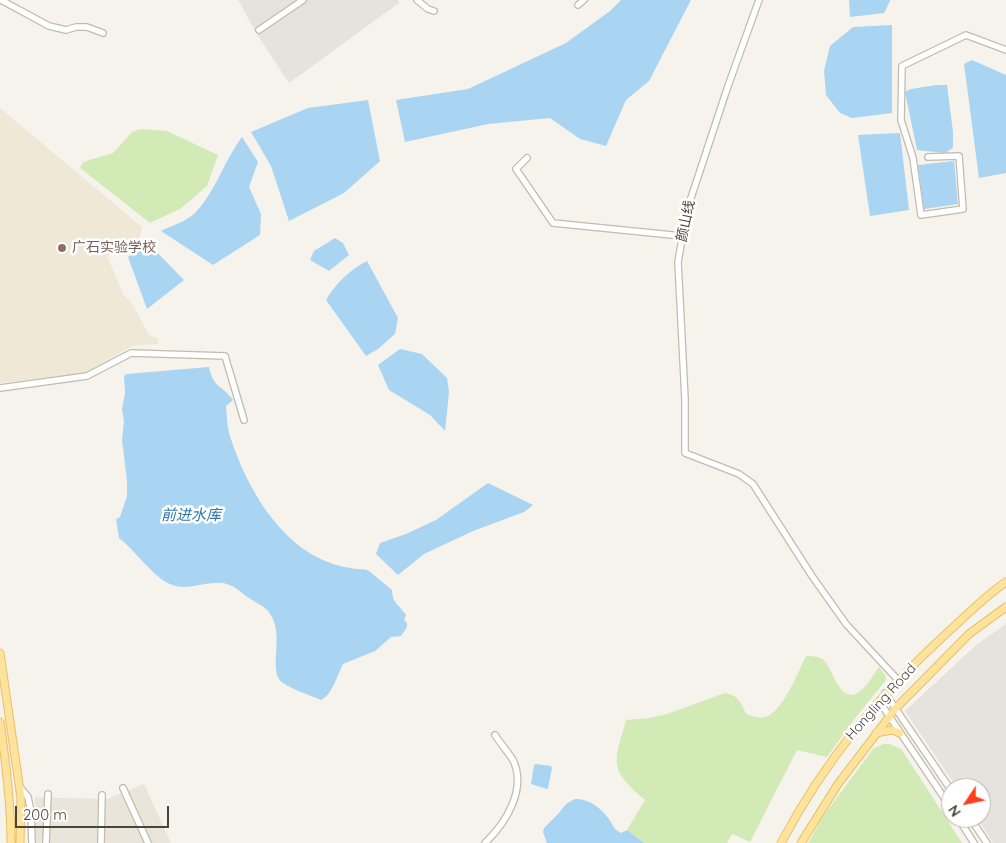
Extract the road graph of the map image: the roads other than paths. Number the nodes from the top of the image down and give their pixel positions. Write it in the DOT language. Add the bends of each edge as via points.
graph roads {
  1 [pos="1,0"];
  2 [pos="303,0"];
  3 [pos="417,0"];
  4 [pos="584,0"];
  5 [pos="759,0"];
  6 [pos="578,4"];
  7 [pos="434,11"];
  8 [pos="260,30"];
  9 [pos="103,33"];
  10 [pos="1006,50"];
  11 [pos="928,157"];
  12 [pos="527,158"];
  13 [pos="682,236"];
  14 [pos="0,388"];
  15 [pos="244,420"];
  16 [pos="1006,582"];
  17 [pos="1006,607"];
  18 [pos="0,653"];
  19 [pos="898,680"];
  20 [pos="886,693"];
  21 [pos="879,701"];
  22 [pos="896,708"];
  23 [pos="890,716"];
  24 [pos="0,722"];
  25 [pos="900,732"];
  26 [pos="876,734"];
  27 [pos="495,735"];
  28 [pos="943,778"];
  29 [pos="19,786"];
  30 [pos="122,788"];
  31 [pos="941,793"];
  32 [pos="48,794"];
  33 [pos="102,795"];
  34 [pos="964,828"];
  35 [pos="977,828"];
  36 [pos="11,843"];
  37 [pos="20,843"];
  38 [pos="32,843"];
  39 [pos="46,843"];
  40 [pos="101,843"];
  41 [pos="148,843"];
  42 [pos="485,843"];
  43 [pos="781,843"];
  44 [pos="801,843"];
  45 [pos="974,843"];
  46 [pos="987,843"];
  1 -- 9 [label="street" via="49,26 66,30 87,27"];
  2 -- 8 [label="street"];
  3 -- 7 [label="street"];
  4 -- 6 [label="street"];
  5 -- 13 [label="street, 颜山线" via="687,210"];
  10 -- 11 [label="street" via="966,36 902,66 900,120 913,158 921,215 963,209 959,156"];
  12 -- 13 [label="street" via="516,169 552,223"];
  13 -- 19 [label="street, 颜山线" via="678,262 685,453 739,474 753,484 846,624"];
  14 -- 15 [label="street" via="87,376 131,353 225,356"];
  16 -- 19 [label="main road, Hongling Road" via="992,591"];
  17 -- 22 [label="main road, Hongling Road" via="969,634"];
  18 -- 29 [label="main road"];
  19 -- 20 [label="main road, Hongling Road"];
  20 -- 21 [label="main road, Hongling Road"];
  20 -- 22 [label="street"];
  21 -- 23 [label="street"];
  21 -- 43 [label="main road, Hongling Road" via="823,772"];
  22 -- 23 [label="main road, Hongling Road"];
  22 -- 28 [label="street"];
  23 -- 25 [label="street"];
  23 -- 26 [label="main road, Hongling Road"];
  24 -- 36 [label="main road" via="8,778"];
  25 -- 26 [label="main road" via="892,730"];
  25 -- 31 [label="street"];
  26 -- 44 [label="main road, Hongling Road" via="838,784"];
  27 -- 42 [label="street" via="513,760 518,778 510,812"];
  29 -- 37 [label="main road"];
  29 -- 38 [label="street" via="28,798"];
  30 -- 41 [label="street"];
  32 -- 39 [label="street"];
  33 -- 40 [label="street"];
  34 -- 45 [label="street"];
  35 -- 46 [label="street"];
}
